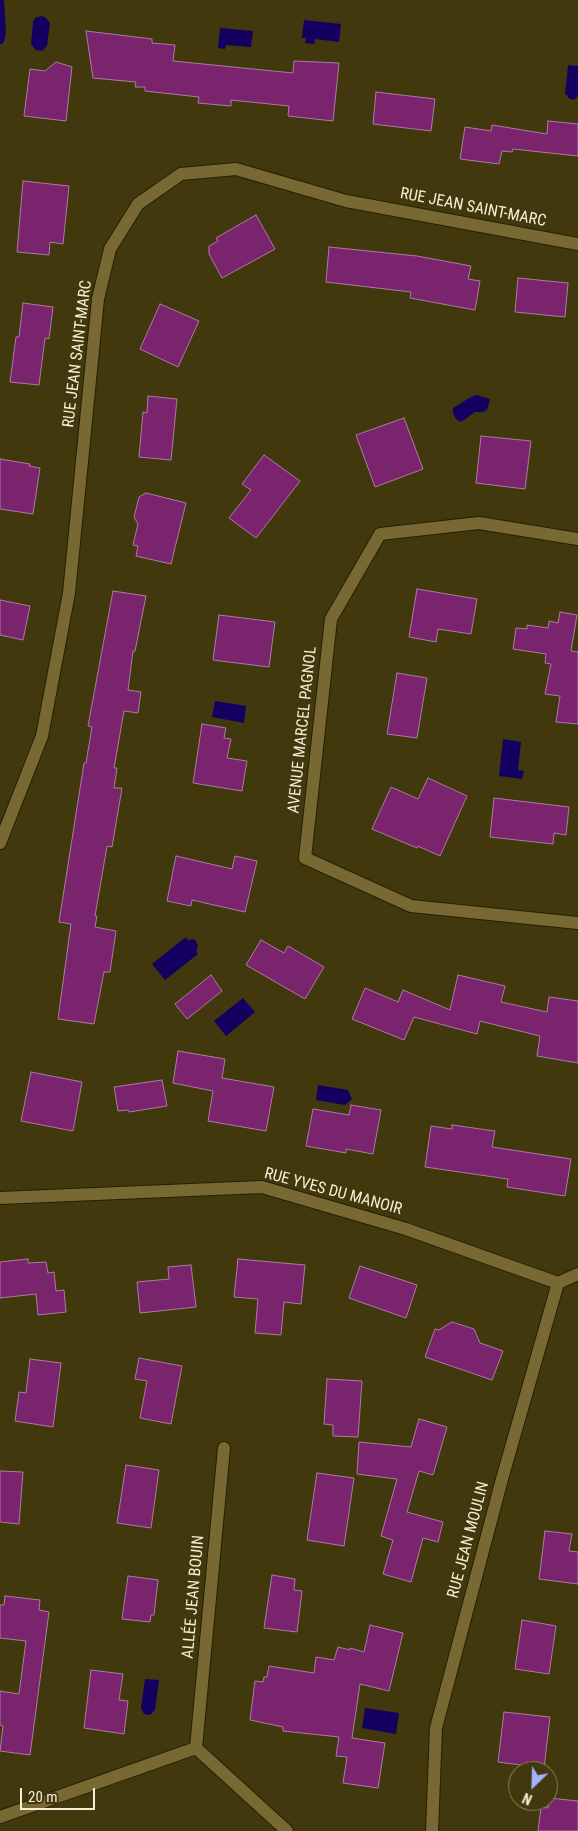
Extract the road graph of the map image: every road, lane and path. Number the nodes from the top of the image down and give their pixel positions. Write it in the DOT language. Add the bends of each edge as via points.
graph roads {
  1 [pos="578,244"];
  2 [pos="578,539"];
  3 [pos="0,843"];
  4 [pos="578,923"];
  5 [pos="0,1198"];
  6 [pos="578,1274"];
  7 [pos="558,1283"];
  8 [pos="224,1448"];
  9 [pos="196,1748"];
  10 [pos="0,1817"];
  11 [pos="287,1831"];
  12 [pos="432,1831"];
  1 -- 3 [label="street, RUE JEAN SAINT-MARC" via="346,201 236,169 181,174 138,204 110,249 98,299 69,593 42,736"];
  2 -- 4 [label="street, AVENUE MARCEL PAGNOL" via="479,523 380,534 332,619 305,858 410,906"];
  5 -- 7 [label="street, RUE YVES DU MANOIR" via="262,1187 406,1229"];
  6 -- 7 [label="street"];
  7 -- 12 [label="street, RUE JEAN MOULIN" via="436,1728"];
  8 -- 9 [label="street, ALLÉE JEAN BOUIN"];
  9 -- 10 [label="street"];
  9 -- 11 [label="street"];
}
